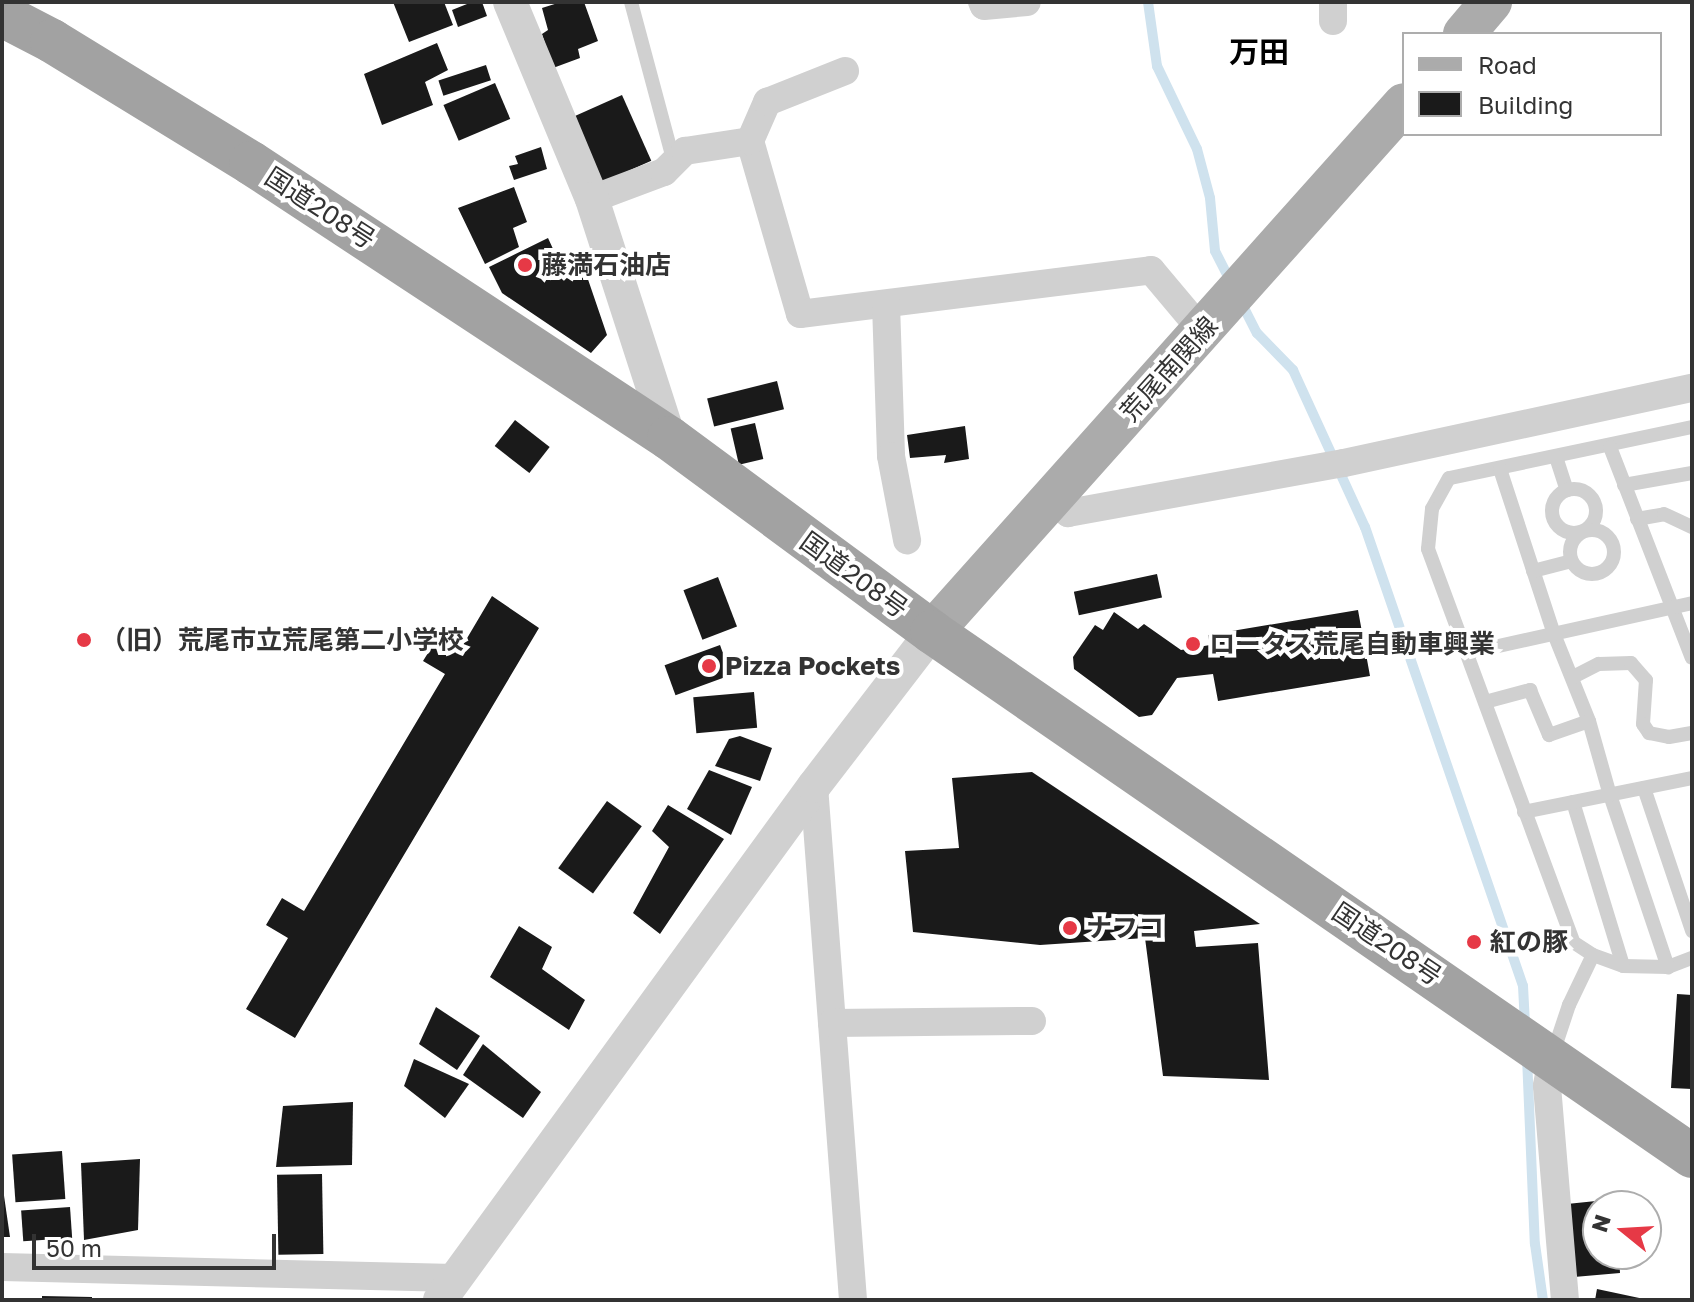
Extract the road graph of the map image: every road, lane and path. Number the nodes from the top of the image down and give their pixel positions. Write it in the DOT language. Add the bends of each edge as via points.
graph roads {
  1 [pos="510,2"];
  2 [pos="631,2"];
  3 [pos="982,2"];
  4 [pos="1027,2"];
  5 [pos="1491,2"];
  6 [pos="2,15"];
  7 [pos="1466,32"];
  8 [pos="845,71"];
  9 [pos="1402,106"];
  10 [pos="750,141"];
  11 [pos="674,163"];
  12 [pos="592,199"];
  13 [pos="886,304"];
  14 [pos="1203,332"];
  15 [pos="1692,388"];
  16 [pos="1692,427"];
  17 [pos="669,438"];
  18 [pos="1610,447"];
  19 [pos="1556,457"];
  20 [pos="1500,469"];
  21 [pos="1692,473"];
  22 [pos="1624,485"];
  23 [pos="1567,490"];
  24 [pos="1056,495"];
  25 [pos="1637,519"];
  26 [pos="1692,527"];
  27 [pos="1584,531"];
  28 [pos="907,540"];
  29 [pos="1572,561"];
  30 [pos="1533,571"];
  31 [pos="1692,603"];
  32 [pos="1670,607"];
  33 [pos="932,632"];
  34 [pos="1554,634"];
  35 [pos="1467,653"];
  36 [pos="1692,658"];
  37 [pos="1573,677"];
  38 [pos="1485,702"];
  39 [pos="1589,721"];
  40 [pos="1692,733"];
  41 [pos="1692,779"];
  42 [pos="814,786"];
  43 [pos="1644,788"];
  44 [pos="1610,795"];
  45 [pos="1573,802"];
  46 [pos="1524,812"];
  47 [pos="1692,931"];
  48 [pos="1593,955"];
  49 [pos="1692,958"];
  50 [pos="1623,966"];
  51 [pos="1668,967"];
  52 [pos="1032,1021"];
  53 [pos="832,1023"];
  54 [pos="1552,1057"];
  55 [pos="1692,1156"];
  56 [pos="2,1267"];
  57 [pos="447,1289"];
  58 [pos="853,1300"];
  59 [pos="1565,1300"];
  1 -- 12 [label="street"];
  2 -- 11 [label="lane"];
  3 -- 4 [label="street"];
  5 -- 7 [label="main road"];
  6 -- 17 [label="highway, 国道208号" via="251,163"];
  8 -- 10 [label="street" via="767,102"];
  9 -- 14 [label="main road, 荒尾南関線"];
  10 -- 11 [label="street" via="685,151"];
  10 -- 13 [label="street" via="800,314"];
  11 -- 12 [label="street" via="664,172"];
  12 -- 17 [label="street"];
  13 -- 14 [label="street" via="1151,270"];
  13 -- 28 [label="street" via="891,456"];
  14 -- 24 [label="main road, 荒尾南関線"];
  15 -- 24 [label="street" via="1344,463 1068,513"];
  16 -- 18 [label="lane"];
  17 -- 33 [label="highway, 国道208号"];
  18 -- 19 [label="lane"];
  18 -- 22 [label="lane"];
  19 -- 20 [label="lane"];
  19 -- 23 [label="lane"];
  20 -- 30 [label="lane"];
  20 -- 35 [label="lane" via="1449,478 1432,509 1428,549"];
  21 -- 22 [label="lane"];
  22 -- 25 [label="lane"];
  23 -- 27 [label="lane" via="1583,490 1595,500 1593,522"];
  23 -- 27 [label="lane" via="1553,505 1553,520 1562,530"];
  24 -- 33 [label="main road, 荒尾南関線"];
  25 -- 26 [label="lane" via="1664,514"];
  25 -- 32 [label="lane"];
  27 -- 29 [label="lane" via="1570,544"];
  27 -- 29 [label="lane" via="1612,539 1615,555 1593,574"];
  29 -- 30 [label="lane"];
  30 -- 34 [label="lane"];
  31 -- 32 [label="lane"];
  32 -- 34 [label="lane"];
  32 -- 36 [label="lane"];
  33 -- 42 [label="street"];
  33 -- 54 [label="highway, 国道208号"];
  34 -- 35 [label="lane"];
  34 -- 37 [label="lane"];
  35 -- 38 [label="lane"];
  37 -- 39 [label="lane"];
  37 -- 40 [label="lane" via="1599,664 1631,663 1646,680 1643,724 1649,733"];
  38 -- 39 [label="lane" via="1530,690 1549,735"];
  38 -- 46 [label="lane"];
  39 -- 44 [label="lane"];
  41 -- 43 [label="lane"];
  42 -- 53 [label="street"];
  42 -- 57 [label="street"];
  43 -- 44 [label="lane"];
  43 -- 47 [label="lane"];
  44 -- 45 [label="lane"];
  44 -- 51 [label="lane"];
  45 -- 46 [label="lane"];
  45 -- 50 [label="lane"];
  46 -- 48 [label="lane" via="1573,942"];
  48 -- 50 [label="lane"];
  48 -- 54 [label="lane"];
  49 -- 51 [label="lane"];
  50 -- 51 [label="lane"];
  52 -- 53 [label="street"];
  53 -- 58 [label="street"];
  54 -- 55 [label="highway, 国道208号"];
  54 -- 59 [label="street" via="1547,1086"];
  56 -- 57 [label="street"];
}
